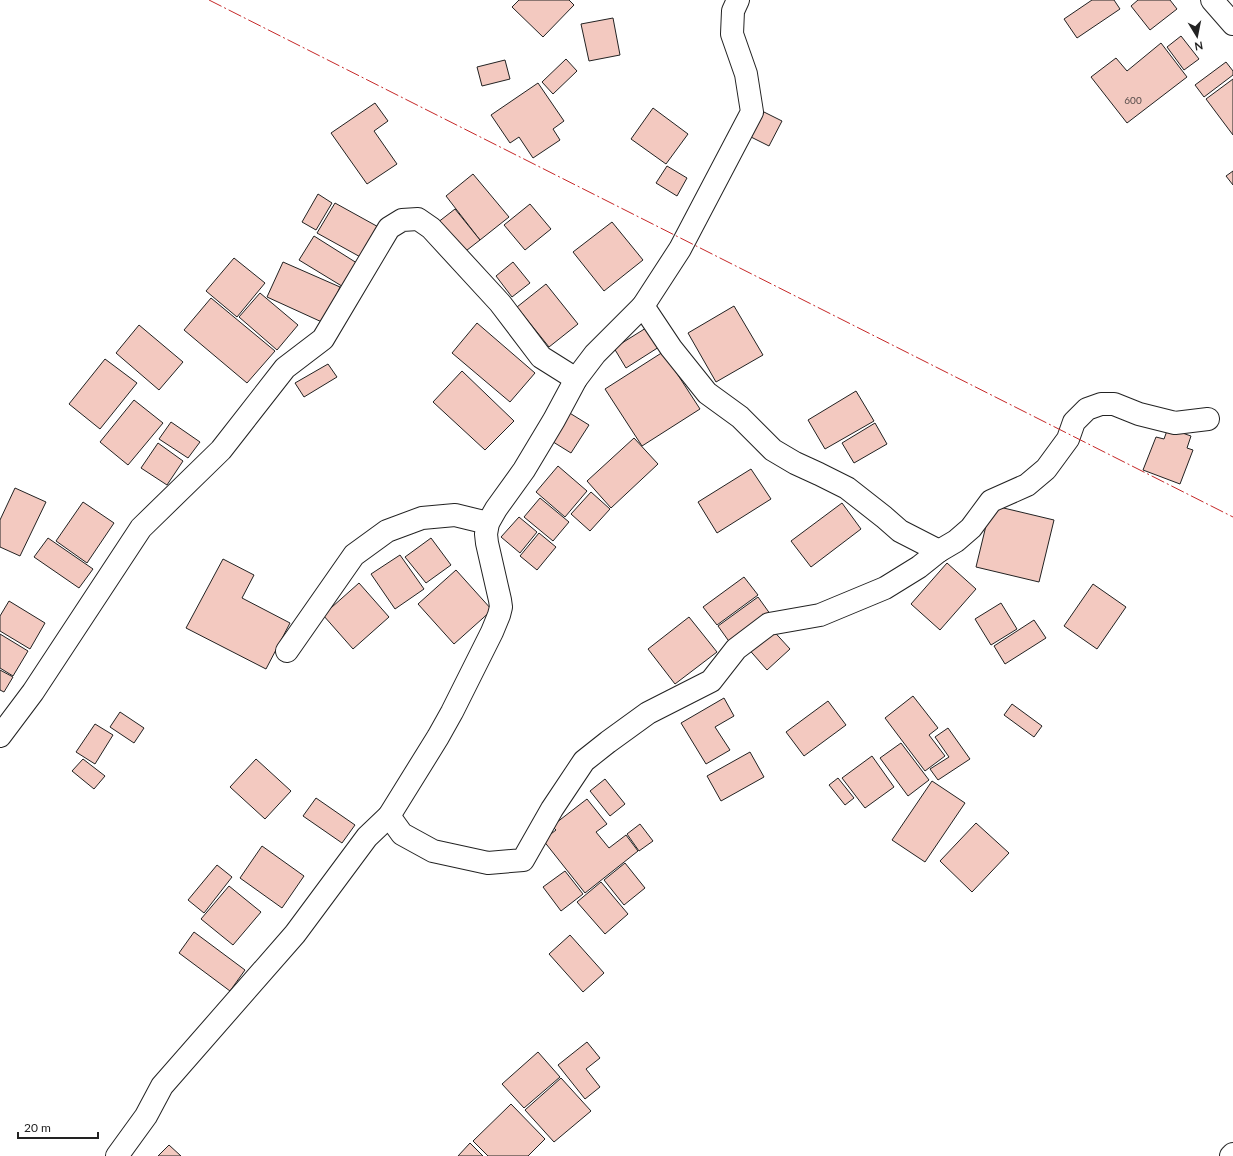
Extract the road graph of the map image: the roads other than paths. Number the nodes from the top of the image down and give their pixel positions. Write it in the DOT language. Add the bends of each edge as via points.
graph roads {
  1 [pos="738,0"];
  2 [pos="1212,0"];
  3 [pos="1233,24"];
  4 [pos="643,306"];
  5 [pos="576,379"];
  6 [pos="1208,419"];
  7 [pos="488,523"];
  8 [pos="939,551"];
  9 [pos="287,652"];
  10 [pos="0,736"];
  11 [pos="389,816"];
  12 [pos="117,1156"];
  1 -- 4 [label="street" via="734,11 732,34 746,74 752,112 680,248"];
  2 -- 3 [label="street"];
  4 -- 5 [label="street" via="595,354"];
  4 -- 8 [label="street" via="671,348 707,393 740,417 773,450 847,488 900,531"];
  5 -- 7 [label="street" via="524,470"];
  5 -- 10 [label="street" via="541,357 500,303 418,218 402,220 388,228 323,339 285,368 221,450 141,528 33,692"];
  6 -- 8 [label="street" via="1175,423 1139,414 1114,404 1100,404 1087,409 1074,422 1068,439 1046,469 1027,485 991,501 971,528"];
  7 -- 9 [label="street" via="455,515 429,517 387,531 354,555"];
  7 -- 11 [label="street" via="486,543 500,600 499,615 452,712"];
  8 -- 11 [label="street" via="885,588 820,615 769,624 736,649 711,681 648,713 608,742 584,761 552,809 524,860 488,863 433,851 402,834"];
  11 -- 12 [label="street" via="367,837 295,934 162,1086 146,1116"];
}
